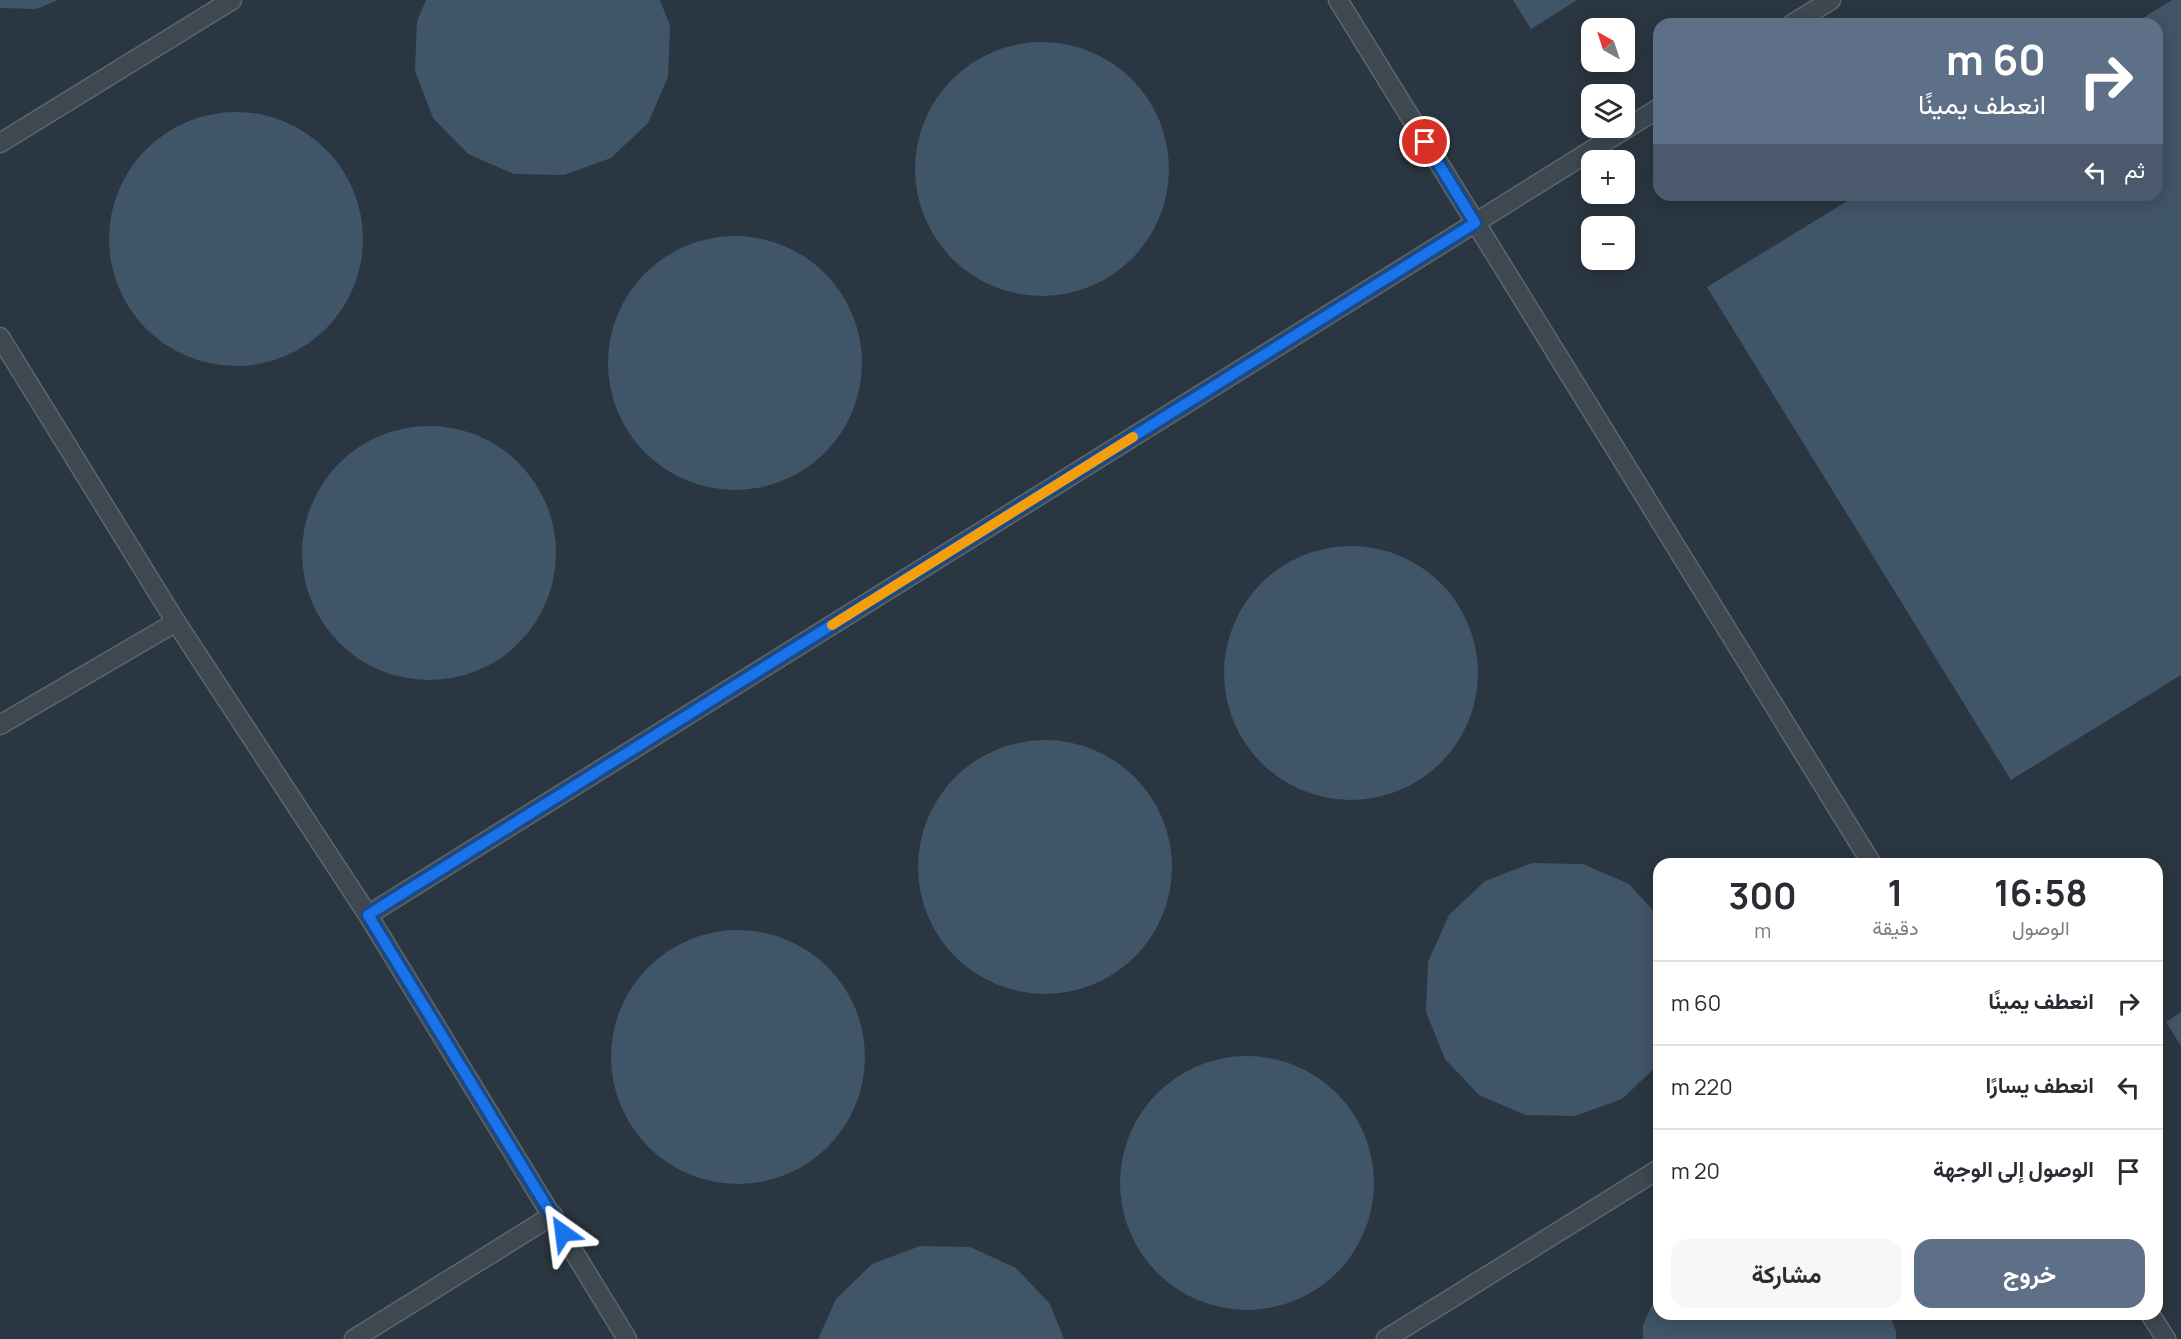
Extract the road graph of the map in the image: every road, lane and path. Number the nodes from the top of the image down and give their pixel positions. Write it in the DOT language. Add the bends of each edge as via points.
graph roads {
  1 [pos="232,0"];
  2 [pos="1338,0"];
  3 [pos="1831,0"];
  4 [pos="1802,18"];
  5 [pos="1653,112"];
  6 [pos="0,143"];
  7 [pos="1475,223"];
  8 [pos="0,337"];
  9 [pos="176,622"];
  10 [pos="0,725"];
  11 [pos="1868,858"];
  12 [pos="368,915"];
  13 [pos="1653,1172"];
  14 [pos="553,1215"];
  15 [pos="2154,1320"];
  16 [pos="354,1339"];
  17 [pos="627,1339"];
  18 [pos="1386,1339"];
  19 [pos="2166,1339"];
  1 -- 6 [label="lane"];
  2 -- 7 [label="lane"];
  3 -- 4 [label="lane"];
  5 -- 7 [label="lane"];
  7 -- 11 [label="lane"];
  7 -- 12 [label="lane"];
  8 -- 9 [label="lane"];
  9 -- 10 [label="lane"];
  9 -- 12 [label="lane"];
  12 -- 14 [label="lane"];
  13 -- 18 [label="lane"];
  14 -- 16 [label="lane"];
  14 -- 17 [label="lane"];
  15 -- 19 [label="lane"];
}
